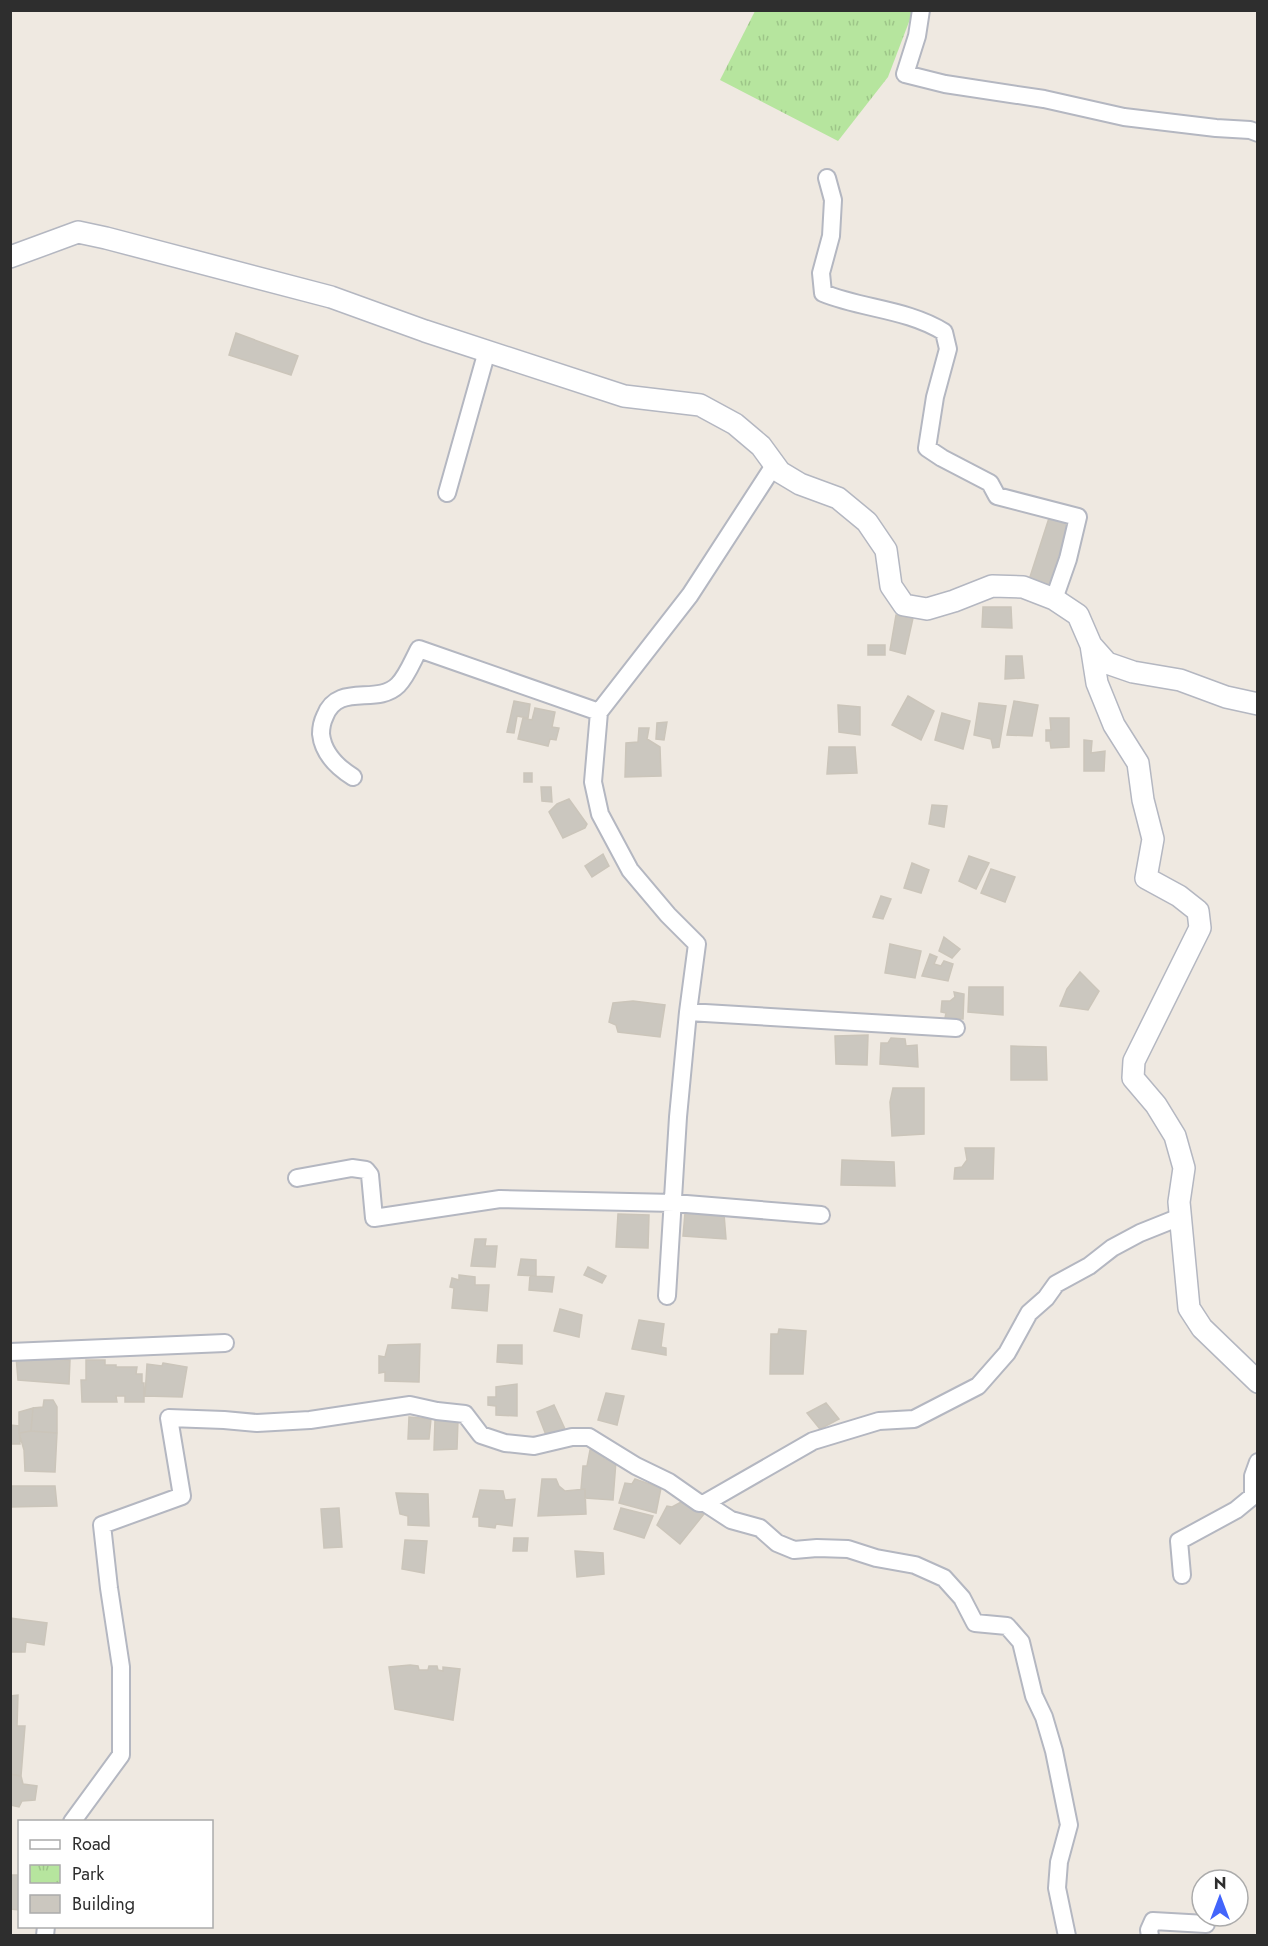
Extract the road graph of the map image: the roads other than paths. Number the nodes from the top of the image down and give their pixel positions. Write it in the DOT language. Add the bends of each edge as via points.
graph roads {
  1 [pos="921,10"];
  2 [pos="1257,133"];
  3 [pos="827,178"];
  4 [pos="10,257"];
  5 [pos="487,351"];
  6 [pos="775,464"];
  7 [pos="447,493"];
  8 [pos="1054,599"];
  9 [pos="1090,645"];
  10 [pos="1257,704"];
  11 [pos="599,712"];
  12 [pos="352,777"];
  13 [pos="688,1012"];
  14 [pos="956,1028"];
  15 [pos="297,1178"];
  16 [pos="674,1203"];
  17 [pos="821,1215"];
  18 [pos="1180,1217"];
  19 [pos="667,1296"];
  20 [pos="225,1343"];
  21 [pos="10,1352"];
  22 [pos="1257,1382"];
  23 [pos="1257,1462"];
  24 [pos="705,1503"];
  25 [pos="1182,1575"];
  26 [pos="73,1820"];
  27 [pos="1190,1924"];
  28 [pos="1067,1935"];
  29 [pos="1150,1935"];
  1 -- 2 [label="street" via="905,74 1124,117"];
  3 -- 8 [label="street" via="833,200 831,236 821,273 823,292 928,322 944,332 948,349 927,448 990,483 997,496 1078,517"];
  4 -- 5 [label="street" via="78,232 331,297"];
  5 -- 6 [label="street" via="624,396 700,405 735,424"];
  5 -- 7 [label="street"];
  6 -- 8 [label="street" via="800,484 838,498 867,522 886,550 891,585 904,605 927,609 992,586 1023,587"];
  6 -- 11 [label="street" via="690,595"];
  8 -- 9 [label="street" via="1078,615"];
  9 -- 10 [label="street" via="1107,663"];
  9 -- 18 [label="street" via="1097,683 1114,725 1138,763 1153,838 1146,878 1198,911 1200,928 1134,1061 1133,1078 1175,1136 1184,1168"];
  11 -- 12 [label="street" via="419,649 398,686 382,694 342,698 329,705 321,725 322,744 337,767"];
  11 -- 13 [label="street" via="592,782 600,814 630,870 697,944"];
  13 -- 14 [label="street"];
  13 -- 16 [label="street"];
  15 -- 16 [label="street" via="352,1168 366,1170 370,1175 374,1218 500,1199"];
  16 -- 17 [label="street"];
  16 -- 19 [label="street"];
  18 -- 22 [label="street" via="1189,1308 1202,1328"];
  18 -- 24 [label="street" via="1112,1248 1056,1284 1029,1313 1007,1353 978,1386 915,1419 879,1421 813,1441"];
  20 -- 21 [label="street"];
  23 -- 25 [label="street" via="1253,1496 1236,1510 1179,1541"];
  24 -- 26 [label="street" via="589,1437 534,1446 505,1443 481,1435 465,1414 410,1404 310,1420 258,1423 169,1418 182,1496 102,1525 121,1667 121,1755"];
  24 -- 28 [label="street" via="731,1520 760,1528 777,1543 794,1550 848,1549 915,1565 944,1578 962,1598 975,1623 1007,1626 1021,1642 1034,1696 1054,1751 1070,1825 1059,1862 1057,1888"];
  27 -- 29 [label="street" via="1153,1921"];
}
